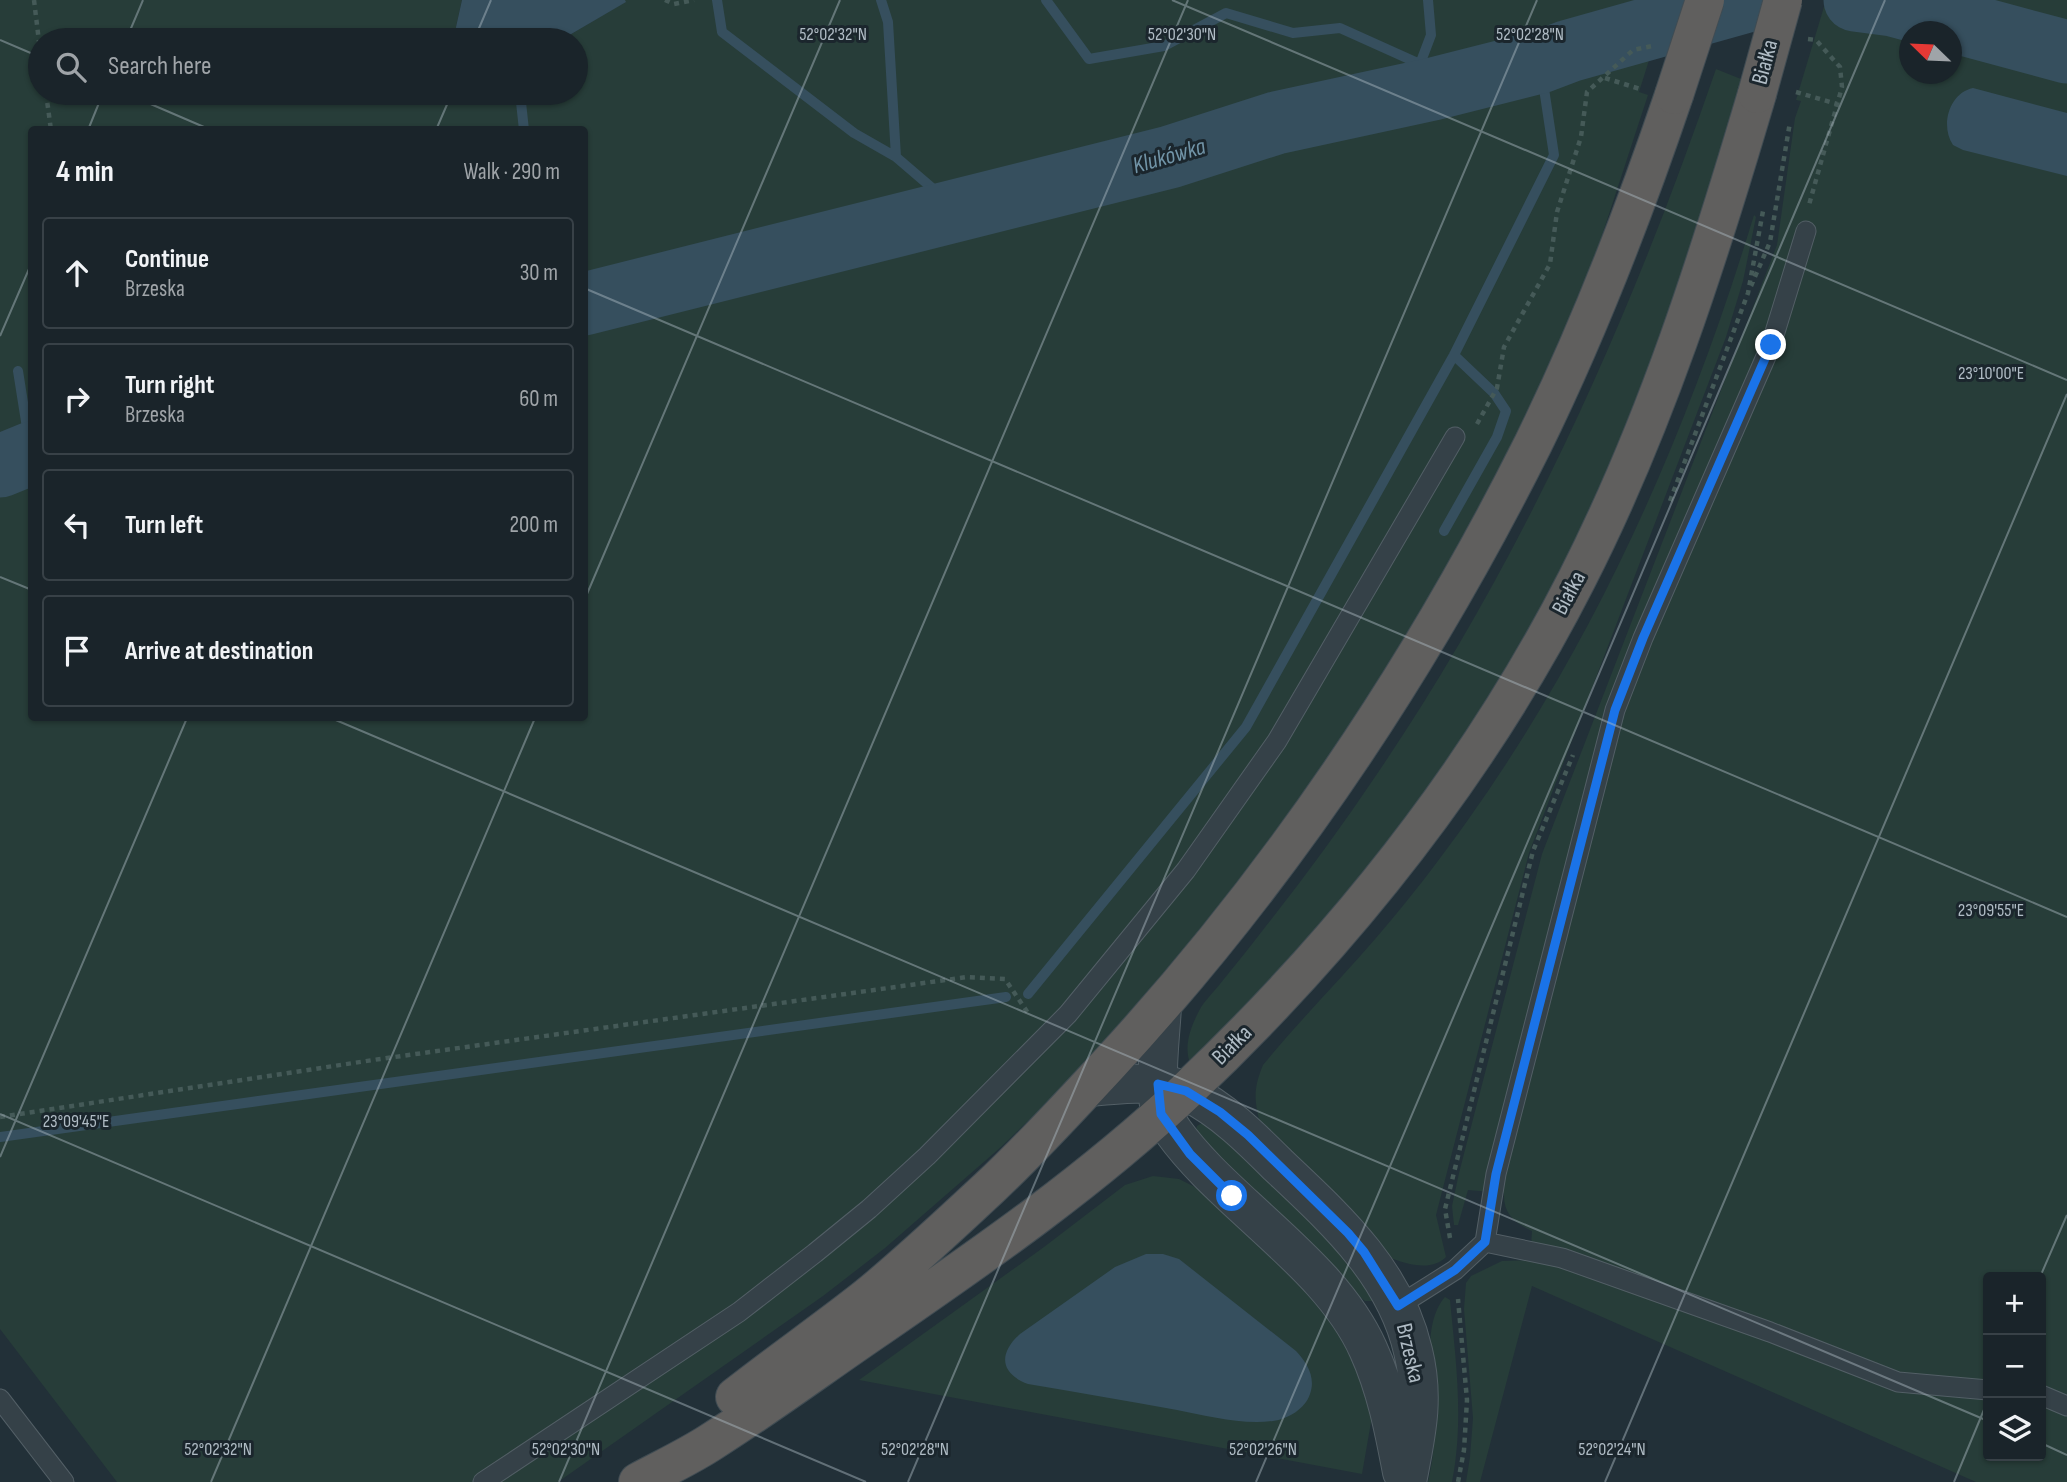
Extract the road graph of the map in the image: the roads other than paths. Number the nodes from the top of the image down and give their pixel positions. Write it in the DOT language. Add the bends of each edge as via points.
graph roads {
  1 [pos="1705,0"];
  2 [pos="1783,0"];
  3 [pos="1806,231"];
  4 [pos="1455,437"];
  5 [pos="1162,1006"];
  6 [pos="1088,1087"];
  7 [pos="1168,1096"];
  8 [pos="1485,1242"];
  9 [pos="1398,1306"];
  10 [pos="1983,1390"];
  11 [pos="2046,1397"];
  12 [pos="0,1399"];
  13 [pos="2067,1406"];
  14 [pos="64,1482"];
  15 [pos="484,1482"];
  16 [pos="624,1482"];
  17 [pos="638,1482"];
  18 [pos="1405,1482"];
  1 -- 5 [label="highway, bridge" via="1660,93 1630,218 1571,362 1458,585 1320,803"];
  2 -- 7 [label="highway, Białka, bridge" via="1708,258 1647,426 1607,519 1524,676 1403,853 1320,954"];
  3 -- 8 [label="lane" via="1771,345 1615,710 1496,1174"];
  4 -- 15 [label="lane" via="1277,741 1186,870 1068,1014 927,1156 815,1253 738,1312"];
  5 -- 6 [label="highway"];
  5 -- 7 [label="street"];
  6 -- 7 [label="street"];
  6 -- 16 [label="highway" via="991,1186 903,1266"];
  7 -- 9 [label="street, Brzeska" via="1220,1112 1248,1135 1364,1252"];
  7 -- 17 [label="highway, Białka" via="1063,1194 944,1282 708,1444"];
  7 -- 18 [label="street, Brzeska" via="1190,1154 1303,1263 1354,1323 1378,1373"];
  8 -- 9 [label="lane" via="1455,1270"];
  8 -- 10 [label="lane" via="1562,1258 1899,1382"];
  9 -- 18 [label="street, Brzeska" via="1419,1382 1420,1416"];
  11 -- 13 [label="lane"];
  12 -- 14 [label="lane"];
}
